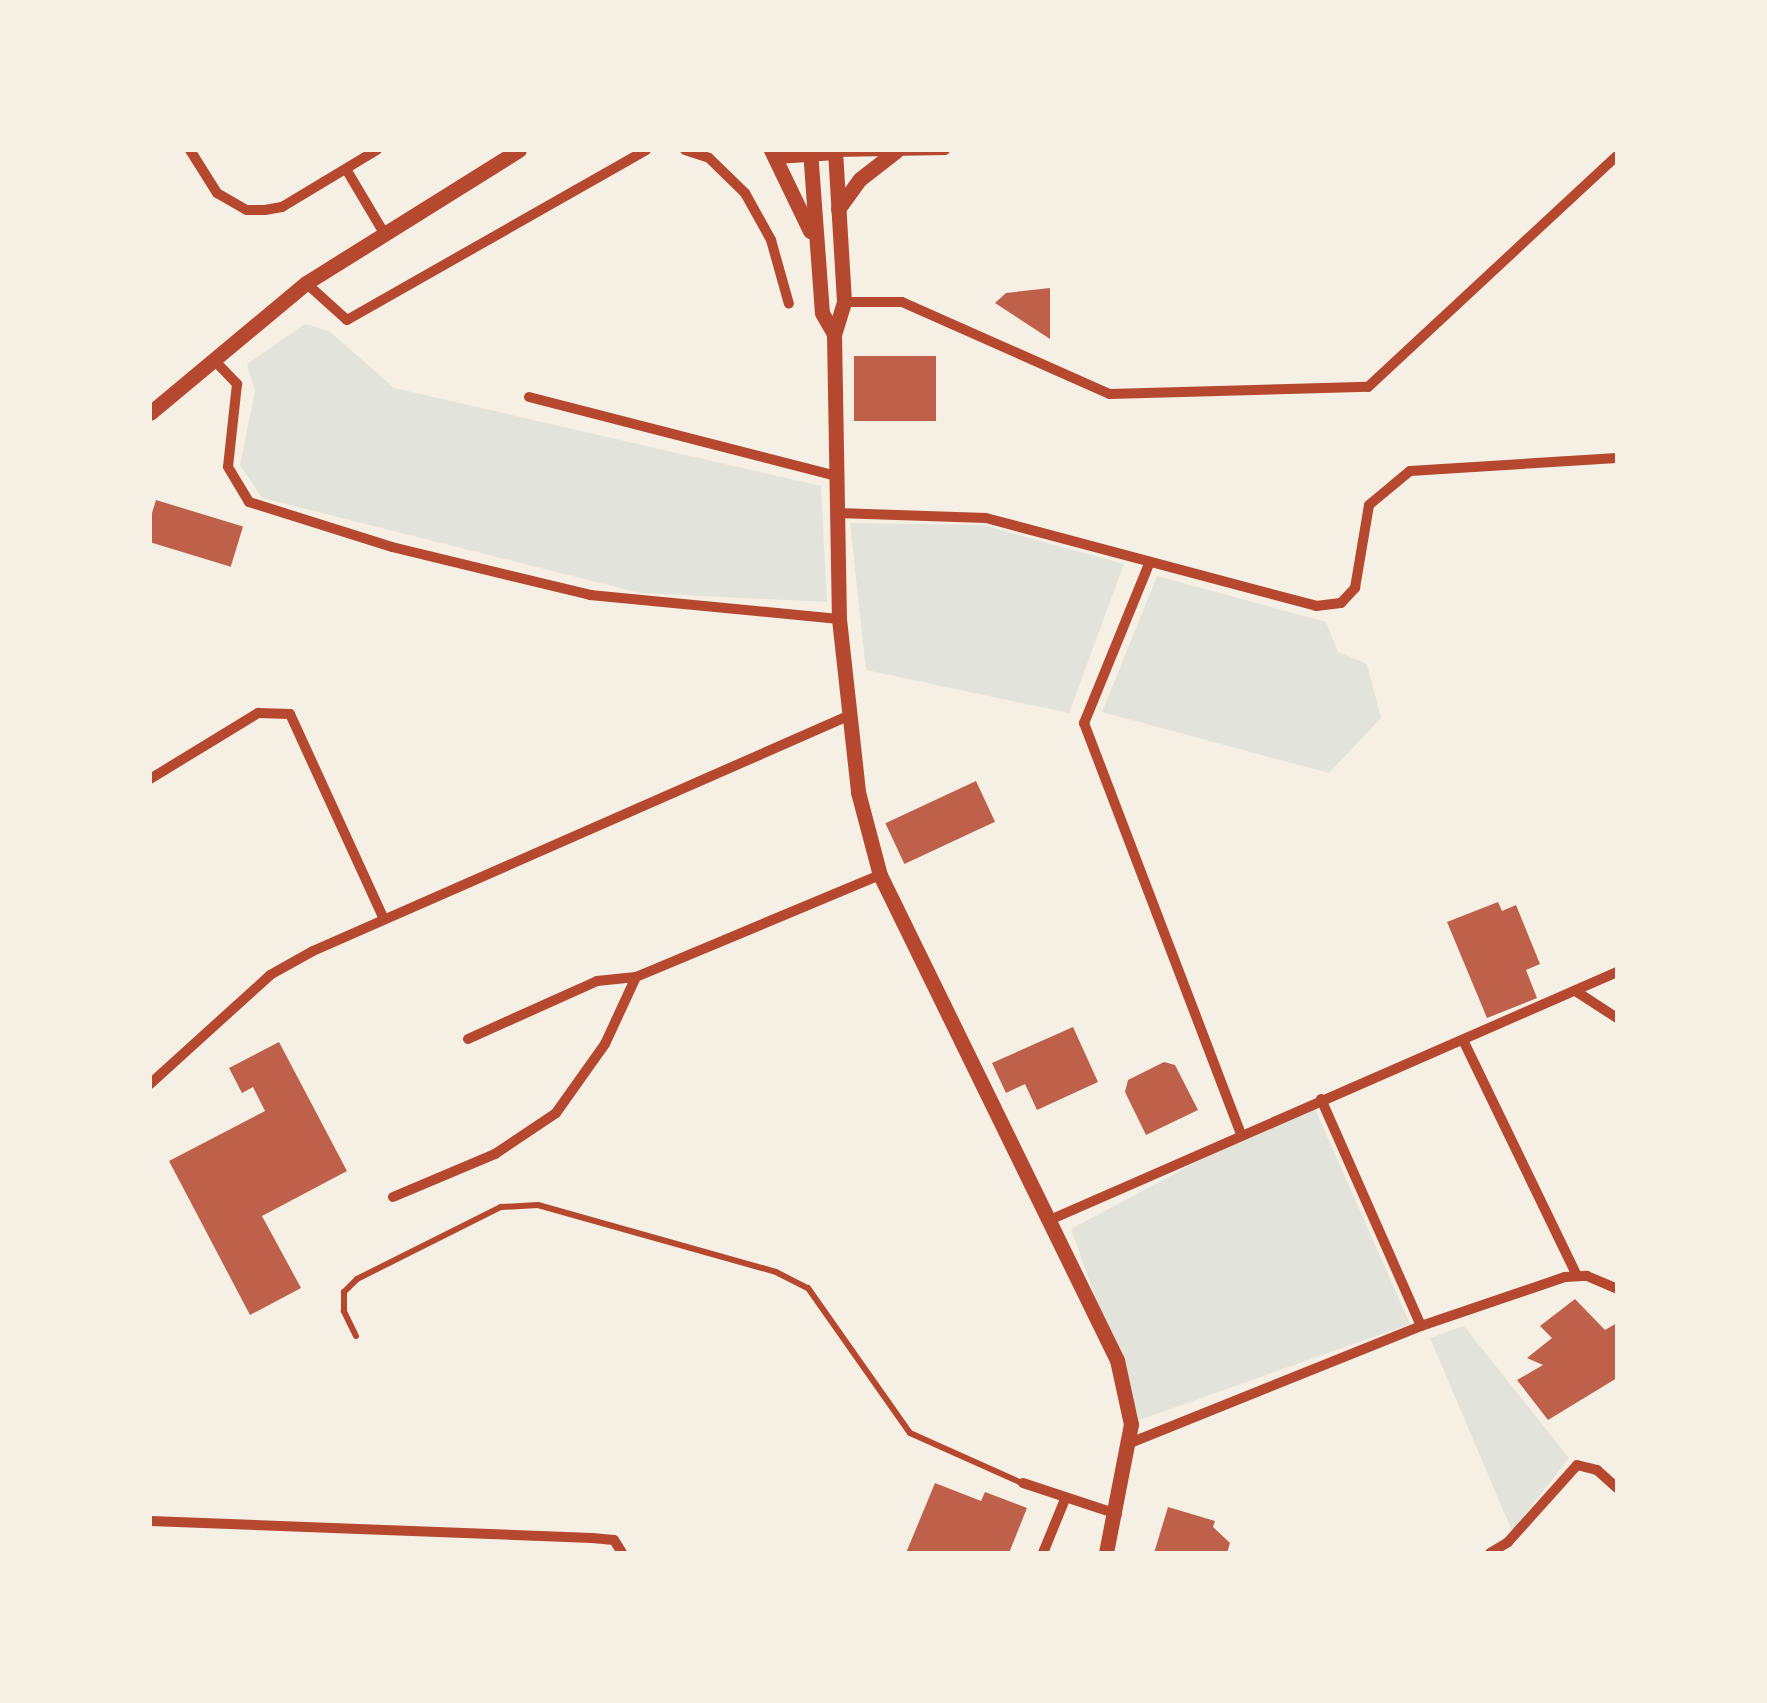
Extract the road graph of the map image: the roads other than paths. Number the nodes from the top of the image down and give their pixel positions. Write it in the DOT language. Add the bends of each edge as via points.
graph roads {
  1 [pos="190,150"];
  2 [pos="377,150"];
  3 [pos="519,150"];
  4 [pos="646,150"];
  5 [pos="685,150"];
  6 [pos="945,150"];
  7 [pos="835,151"];
  8 [pos="894,151"];
  9 [pos="810,152"];
  10 [pos="1616,152"];
  11 [pos="774,153"];
  12 [pos="346,169"];
  13 [pos="838,209"];
  14 [pos="384,233"];
  15 [pos="817,254"];
  16 [pos="306,283"];
  17 [pos="844,302"];
  18 [pos="790,304"];
  19 [pos="834,334"];
  20 [pos="213,359"];
  21 [pos="529,397"];
  22 [pos="150,414"];
  23 [pos="1617,458"];
  24 [pos="837,476"];
  25 [pos="837,513"];
  26 [pos="1149,564"];
  27 [pos="839,619"];
  28 [pos="848,716"];
  29 [pos="150,779"];
  30 [pos="880,875"];
  31 [pos="383,917"];
  32 [pos="1617,972"];
  33 [pos="636,977"];
  34 [pos="1577,992"];
  35 [pos="1617,1018"];
  36 [pos="468,1039"];
  37 [pos="1463,1040"];
  38 [pos="150,1084"];
  39 [pos="1321,1100"];
  40 [pos="1240,1132"];
  41 [pos="393,1197"];
  42 [pos="1052,1219"];
  43 [pos="1577,1276"];
  44 [pos="1617,1289"];
  45 [pos="1421,1326"];
  46 [pos="356,1336"];
  47 [pos="1130,1443"];
  48 [pos="1023,1483"];
  49 [pos="1617,1488"];
  50 [pos="1065,1499"];
  51 [pos="1118,1514"];
  52 [pos="150,1521"];
  53 [pos="622,1553"];
  54 [pos="1043,1553"];
  55 [pos="1106,1553"];
  56 [pos="1490,1553"];
  1 -- 12 [label="street" via="217,193 247,210 282,207"];
  2 -- 12 [label="street"];
  3 -- 14 [label="street"];
  4 -- 16 [label="street" via="347,320"];
  5 -- 18 [label="street" via="708,158 745,194 771,240"];
  6 -- 8 [label="street"];
  7 -- 8 [label="street"];
  7 -- 9 [label="street"];
  7 -- 13 [label="street"];
  8 -- 13 [label="street" via="860,178"];
  9 -- 11 [label="street"];
  9 -- 15 [label="street"];
  10 -- 17 [label="street" via="1368,387 1110,394 902,302"];
  11 -- 15 [label="street"];
  12 -- 14 [label="street"];
  13 -- 17 [label="street"];
  14 -- 16 [label="street"];
  15 -- 19 [label="street" via="822,313"];
  16 -- 20 [label="street"];
  17 -- 19 [label="street"];
  19 -- 24 [label="street"];
  20 -- 22 [label="street"];
  20 -- 27 [label="street" via="237,384 228,467 249,502 392,547 590,595"];
  21 -- 24 [label="street"];
  23 -- 26 [label="street" via="1410,471 1369,505 1355,588 1340,604 1316,606"];
  24 -- 25 [label="street"];
  25 -- 26 [label="street" via="986,518"];
  25 -- 27 [label="street"];
  26 -- 40 [label="street" via="1084,724"];
  27 -- 28 [label="street"];
  28 -- 30 [label="street" via="858,792"];
  28 -- 31 [label="street"];
  29 -- 31 [label="street" via="258,713 290,714"];
  30 -- 33 [label="street"];
  30 -- 42 [label="street"];
  31 -- 38 [label="street" via="270,975"];
  32 -- 34 [label="street"];
  33 -- 36 [label="street" via="597,981"];
  33 -- 41 [label="street" via="606,1044 556,1113 495,1154"];
  34 -- 35 [label="street"];
  34 -- 37 [label="street"];
  37 -- 39 [label="street"];
  37 -- 43 [label="street"];
  39 -- 40 [label="street"];
  39 -- 45 [label="street"];
  40 -- 42 [label="street"];
  42 -- 47 [label="street" via="1117,1360 1130,1402"];
  43 -- 44 [label="street"];
  43 -- 45 [label="street"];
  45 -- 47 [label="street"];
  46 -- 48 [label="lane" via="344,1292 357,1279 501,1207 538,1205 776,1272 808,1288 910,1432"];
  47 -- 51 [label="street"];
  48 -- 50 [label="street"];
  49 -- 56 [label="street" via="1597,1470 1577,1464 1508,1542"];
  50 -- 51 [label="street"];
  50 -- 54 [label="street"];
  51 -- 55 [label="street"];
  52 -- 53 [label="street" via="592,1538 614,1540"];
}
